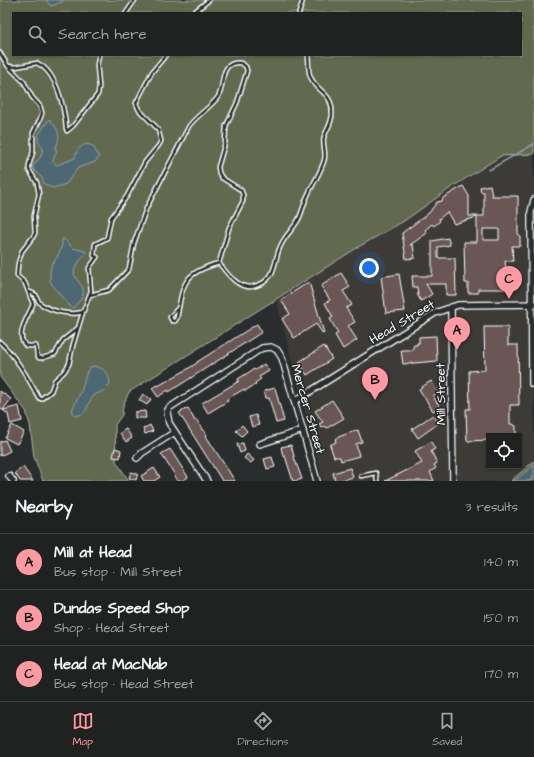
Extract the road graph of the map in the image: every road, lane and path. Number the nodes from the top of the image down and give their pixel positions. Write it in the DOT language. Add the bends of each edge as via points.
graph roads {
  1 [pos="134,0"];
  2 [pos="209,0"];
  3 [pos="303,0"];
  4 [pos="127,12"];
  5 [pos="194,12"];
  6 [pos="299,12"];
  7 [pos="0,53"];
  8 [pos="100,56"];
  9 [pos="165,56"];
  10 [pos="308,56"];
  11 [pos="8,66"];
  12 [pos="534,200"];
  13 [pos="219,263"];
  14 [pos="212,265"];
  15 [pos="222,267"];
  16 [pos="30,292"];
  17 [pos="90,295"];
  18 [pos="533,304"];
  19 [pos="179,306"];
  20 [pos="451,307"];
  21 [pos="83,312"];
  22 [pos="78,328"];
  23 [pos="0,342"];
  24 [pos="532,384"];
  25 [pos="295,402"];
  26 [pos="302,430"];
  27 [pos="175,432"];
  28 [pos="260,444"];
  29 [pos="137,458"];
  30 [pos="361,476"];
  31 [pos="207,481"];
  32 [pos="317,481"];
  33 [pos="377,481"];
  34 [pos="453,481"];
  1 -- 4 [label="lane"];
  2 -- 5 [label="lane"];
  3 -- 6 [label="lane"];
  7 -- 11 [label="lane"];
  8 -- 11 [label="lane" via="97,65 98,94 68,131 52,76 37,63"];
  9 -- 17 [label="lane" via="155,68 136,103 139,110 158,129 161,143 145,162 128,196 111,218 107,238 95,244 94,256 97,258 89,268"];
  10 -- 15 [label="lane" via="311,78 332,105 331,121 324,140 324,161 299,219 279,248 270,277 259,285 246,286 231,278"];
  11 -- 16 [label="lane" via="24,82 42,113 33,133 33,152 29,165 38,188 34,216 35,233 23,248 17,268 17,276"];
  12 -- 18 [label="street" via="531,212"];
  13 -- 14 [label="lane"];
  13 -- 15 [label="lane"];
  13 -- 17 [label="lane" via="227,234 243,198 240,188 222,178 218,167 225,143 226,126 237,103 247,71 240,63 234,63 226,68 218,96 189,126 146,209 134,243 129,269 109,290"];
  14 -- 15 [label="lane"];
  14 -- 19 [label="lane" via="196,271 187,279"];
  16 -- 21 [label="lane" via="50,309 68,314"];
  16 -- 22 [label="lane" via="33,304 23,327 22,339 26,346 36,346 39,358 55,354 62,340"];
  17 -- 21 [label="lane"];
  18 -- 20 [label="street, Head Street" via="468,304"];
  18 -- 24 [label="street"];
  19 -- 19 [label="lane" via="176,320 172,321 170,317"];
  20 -- 25 [label="street, Head Street" via="435,313"];
  20 -- 34 [label="street, Mill Street"];
  21 -- 22 [label="lane"];
  22 -- 23 [label="lane" via="67,369 55,380 51,391 41,399 11,353"];
  25 -- 26 [label="street, Mercer Street"];
  25 -- 27 [label="street, Mercer Street" via="282,358 271,347 262,348 169,408 167,418"];
  26 -- 28 [label="street"];
  26 -- 32 [label="street, Mercer Street"];
  27 -- 29 [label="street"];
  27 -- 31 [label="street"];
  30 -- 33 [label="lane" via="376,472"];
}
